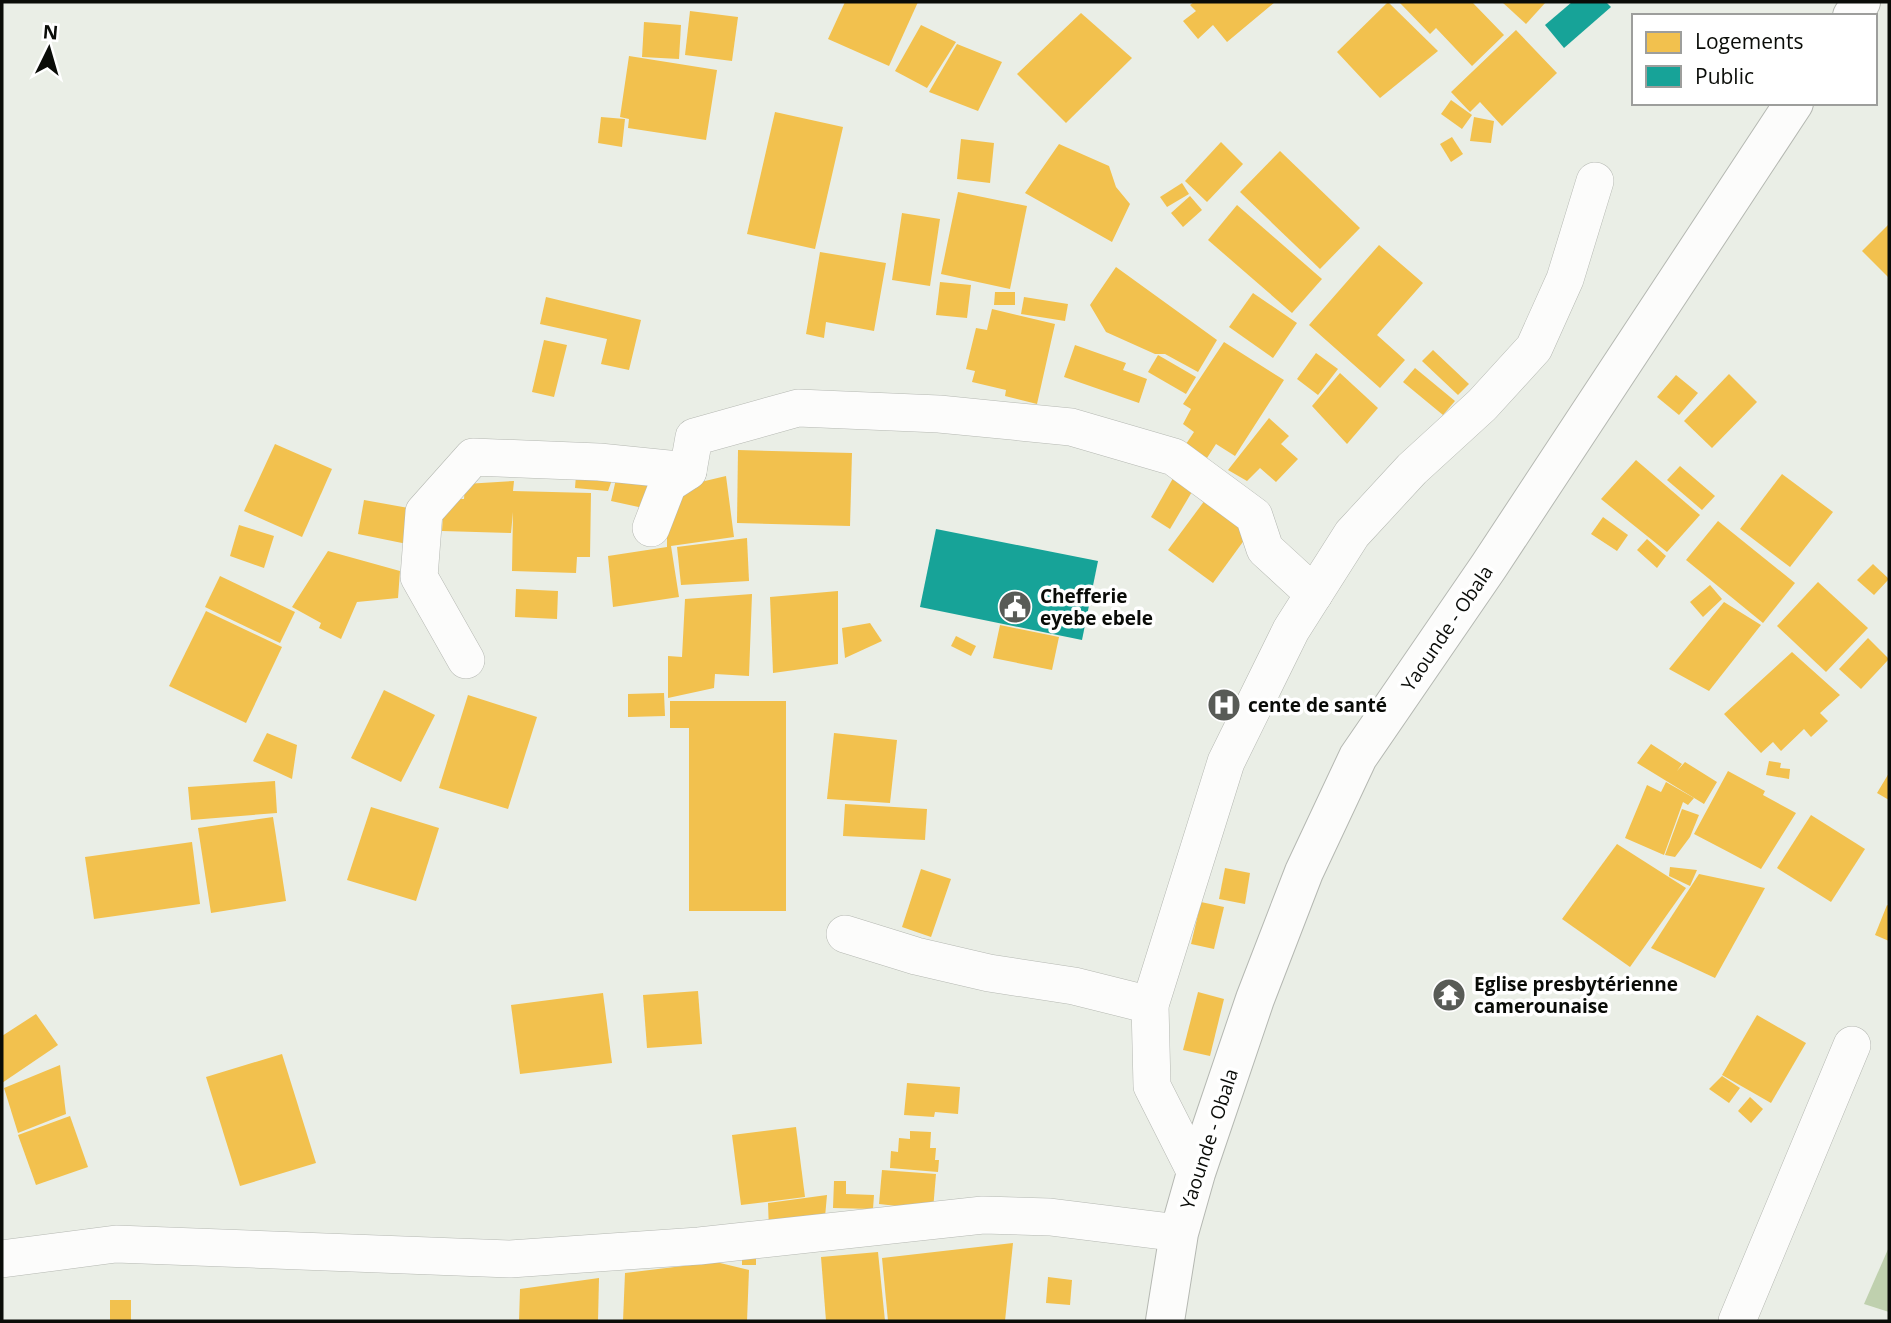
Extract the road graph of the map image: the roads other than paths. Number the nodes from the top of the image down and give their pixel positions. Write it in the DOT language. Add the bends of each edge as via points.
graph roads {
  1 [pos="1793,105"];
  2 [pos="1595,181"];
  3 [pos="688,471"];
  4 [pos="651,528"];
  5 [pos="1314,594"];
  6 [pos="466,660"];
  7 [pos="845,934"];
  8 [pos="1150,1005"];
  9 [pos="1852,1045"];
  10 [pos="1196,1173"];
  11 [pos="1179,1233"];
  12 [pos="2,1259"];
  13 [pos="1165,1321"];
  14 [pos="1737,1321"];
  1 -- 10 [label="highway, Yaounde - Obala" via="1497,555 1357,757 1304,872"];
  2 -- 5 [label="street" via="1565,279 1534,348 1352,534"];
  3 -- 4 [label="street" via="668,484"];
  3 -- 5 [label="street" via="694,438 799,408 939,414 1070,427 1174,457 1254,516 1265,548"];
  3 -- 6 [label="street" via="473,457 424,512 419,577"];
  5 -- 8 [label="street" via="1226,762"];
  7 -- 8 [label="street" via="989,973 1074,986"];
  8 -- 10 [label="street" via="1152,1086"];
  9 -- 14 [label="street"];
  10 -- 11 [label="highway, Yaounde - Obala"];
  11 -- 12 [label="street" via="1050,1217 983,1215 699,1246 523,1258 116,1244"];
  11 -- 13 [label="highway, Yaounde - Obala"];
}
